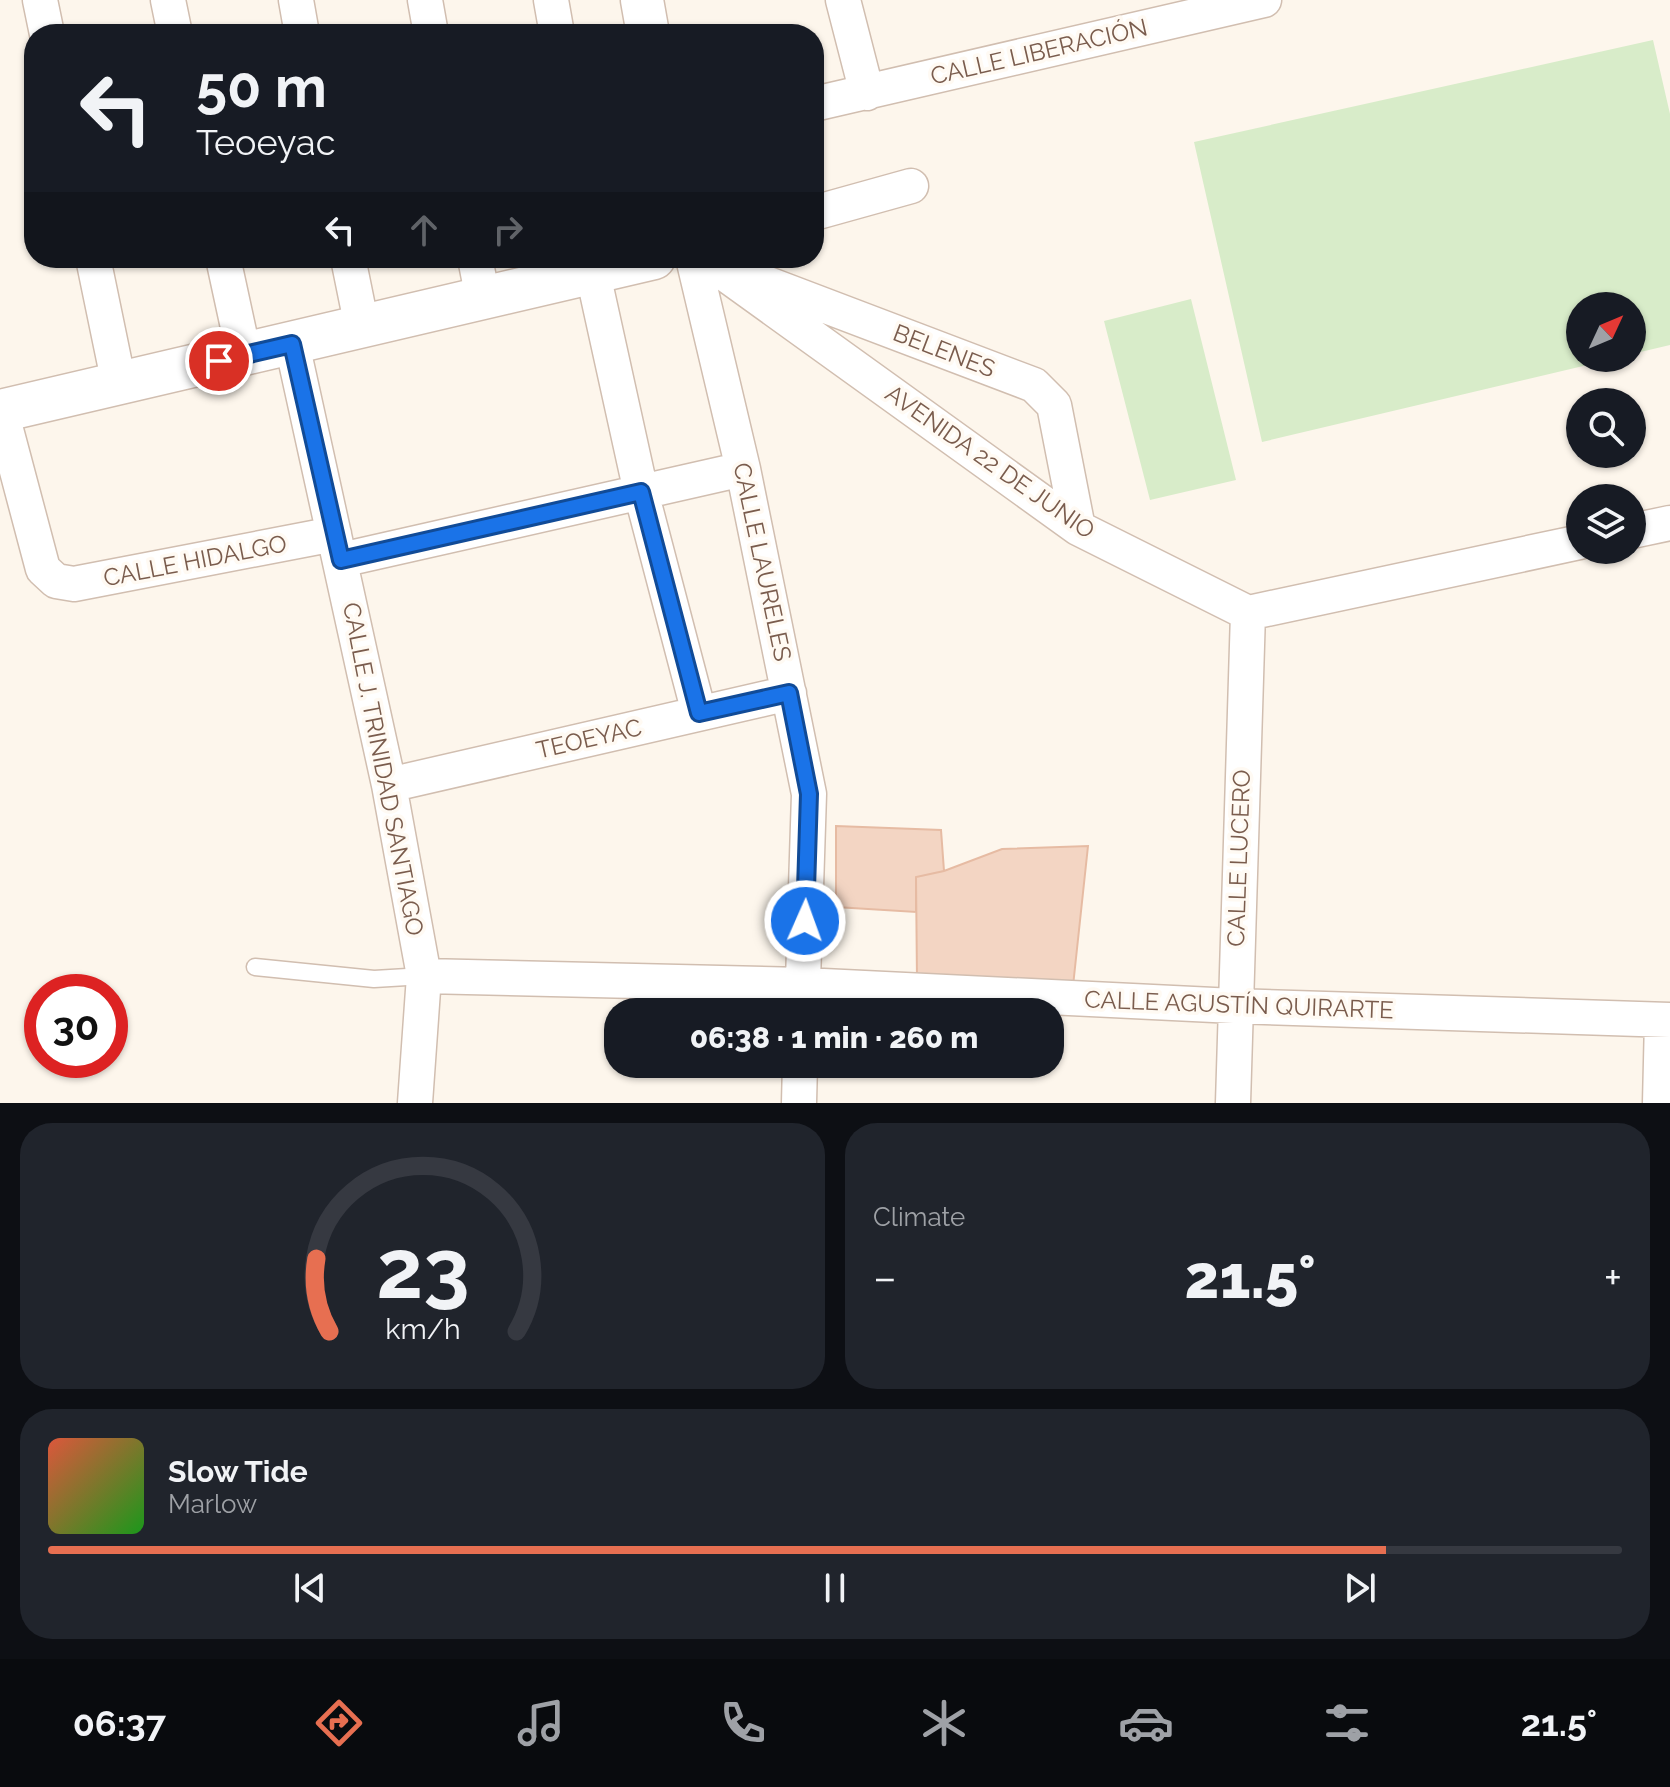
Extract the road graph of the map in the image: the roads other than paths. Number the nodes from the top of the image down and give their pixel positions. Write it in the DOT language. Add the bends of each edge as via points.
graph roads {
  1 [pos="40,0"];
  2 [pos="168,0"];
  3 [pos="296,0"];
  4 [pos="425,0"];
  5 [pos="551,0"];
  6 [pos="642,0"];
  7 [pos="843,0"];
  8 [pos="1264,0"];
  9 [pos="1203,6"];
  10 [pos="45,24"];
  11 [pos="173,24"];
  12 [pos="300,24"];
  13 [pos="429,24"];
  14 [pos="555,24"];
  15 [pos="646,24"];
  16 [pos="867,93"];
  17 [pos="824,102"];
  18 [pos="911,186"];
  19 [pos="824,210"];
  20 [pos="95,268"];
  21 [pos="225,268"];
  22 [pos="350,268"];
  23 [pos="477,268"];
  24 [pos="586,268"];
  25 [pos="593,268"];
  26 [pos="704,268"];
  27 [pos="715,268"];
  28 [pos="726,268"];
  29 [pos="483,299"];
  30 [pos="362,327"];
  31 [pos="292,344"];
  32 [pos="244,355"];
  33 [pos="119,384"];
  34 [pos="0,409"];
  35 [pos="743,469"];
  36 [pos="641,492"];
  37 [pos="1670,523"];
  38 [pos="1078,528"];
  39 [pos="1646,528"];
  40 [pos="1566,545"];
  41 [pos="338,547"];
  42 [pos="1248,613"];
  43 [pos="789,693"];
  44 [pos="699,713"];
  45 [pos="389,785"];
  46 [pos="255,967"];
  47 [pos="424,976"];
  48 [pos="802,998"];
  49 [pos="1064,1003"];
  50 [pos="1234,1006"];
  51 [pos="1666,1020"];
  52 [pos="800,1078"];
  53 [pos="415,1103"];
  54 [pos="799,1103"];
  55 [pos="1233,1103"];
  56 [pos="1660,1103"];
  1 -- 10 [label="street"];
  2 -- 11 [label="street"];
  3 -- 12 [label="street"];
  4 -- 13 [label="street"];
  5 -- 14 [label="street"];
  6 -- 15 [label="street"];
  7 -- 16 [label="street"];
  8 -- 9 [label="street, CALLE LIBERACIÓN"];
  9 -- 16 [label="street, CALLE LIBERACIÓN"];
  16 -- 17 [label="street, CALLE LIBERACIÓN"];
  18 -- 19 [label="street"];
  20 -- 33 [label="street"];
  21 -- 32 [label="street"];
  22 -- 30 [label="street"];
  23 -- 29 [label="street"];
  24 -- 29 [label="street"];
  25 -- 36 [label="street"];
  26 -- 35 [label="street, CALLE LAURELES"];
  27 -- 38 [label="street, AVENIDA 22 DE JUNIO"];
  28 -- 38 [label="street, BELENES" via="1034,385 1054,405"];
  29 -- 30 [label="street"];
  30 -- 31 [label="street"];
  31 -- 32 [label="street"];
  31 -- 41 [label="street, CALLE J. TRINIDAD SANTIAGO"];
  32 -- 33 [label="street"];
  33 -- 34 [label="street"];
  34 -- 41 [label="street, CALLE HIDALGO" via="43,569 56,581 74,584"];
  35 -- 36 [label="street, CALLE HIDALGO"];
  35 -- 43 [label="street, CALLE LAURELES"];
  36 -- 41 [label="street, CALLE HIDALGO"];
  36 -- 44 [label="street"];
  37 -- 39 [label="street"];
  38 -- 42 [label="street, AVENIDA 22 DE JUNIO"];
  40 -- 42 [label="street"];
  41 -- 45 [label="street, CALLE J. TRINIDAD SANTIAGO"];
  42 -- 50 [label="street, CALLE LUCERO"];
  43 -- 44 [label="street, TEOEYAC"];
  43 -- 48 [label="street, CALLE LAURELES" via="809,794"];
  44 -- 45 [label="street, TEOEYAC"];
  45 -- 47 [label="street, CALLE J. TRINIDAD SANTIAGO"];
  46 -- 47 [label="lane" via="374,979"];
  47 -- 48 [label="street, CALLE AGUSTÍN QUIRARTE"];
  47 -- 53 [label="street, CALLE J. TRINIDAD SANTIAGO"];
  49 -- 50 [label="street, CALLE AGUSTÍN QUIRARTE"];
  50 -- 51 [label="street, CALLE AGUSTÍN QUIRARTE"];
  50 -- 55 [label="street, CALLE LUCERO"];
  51 -- 56 [label="street"];
  52 -- 54 [label="street"];
}
